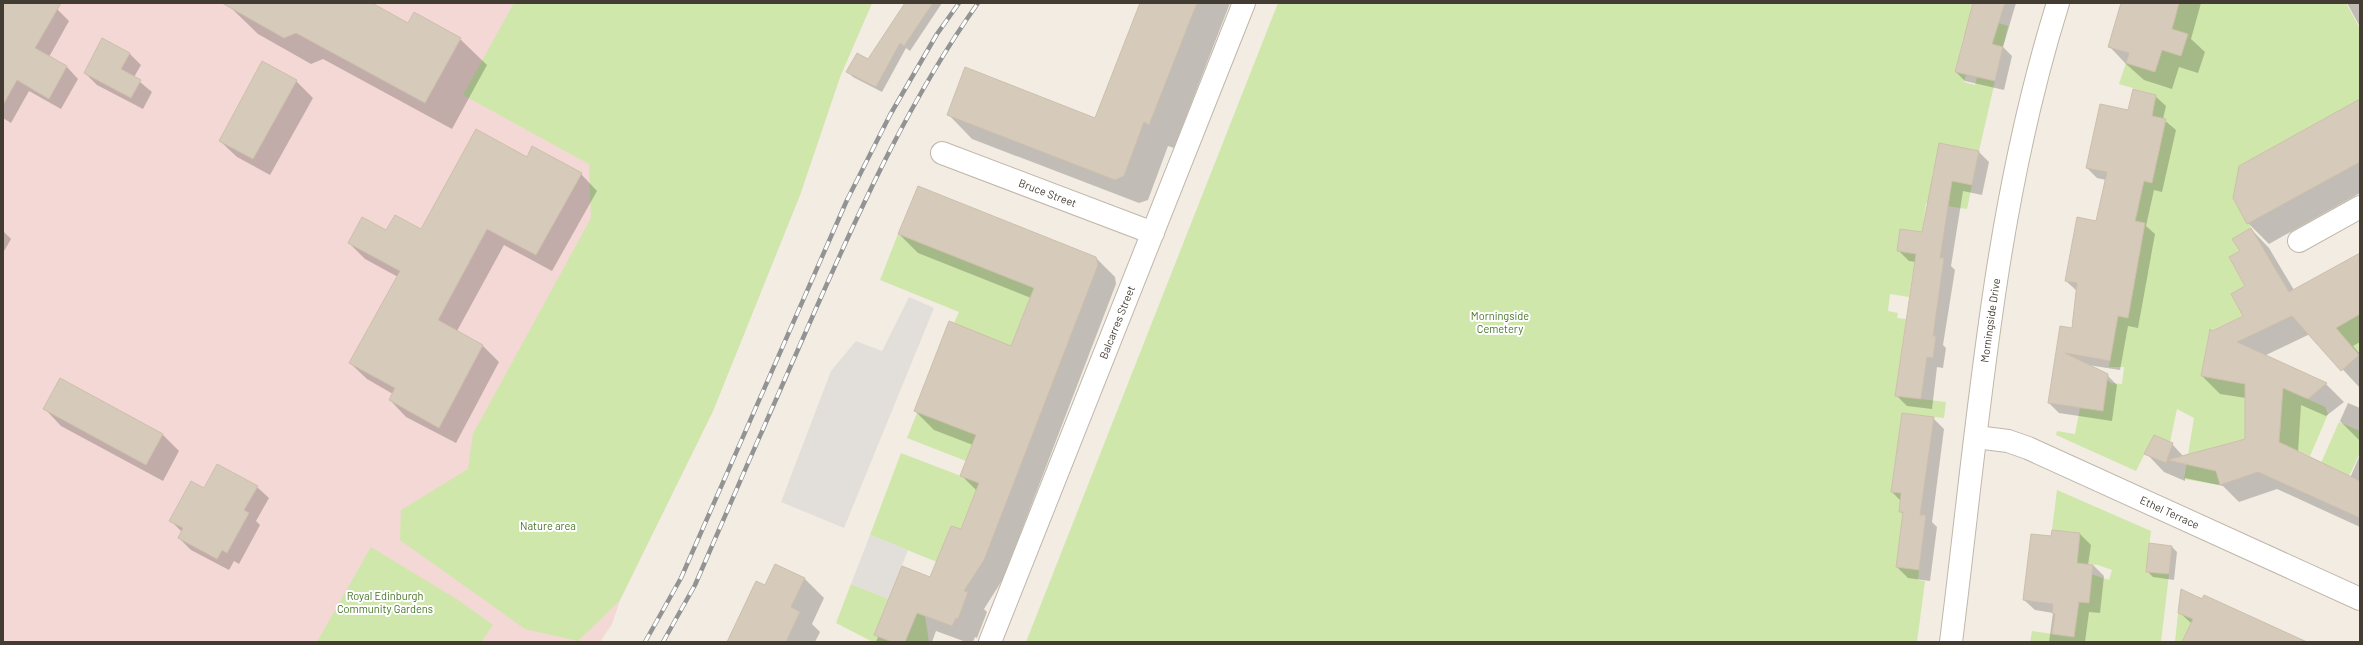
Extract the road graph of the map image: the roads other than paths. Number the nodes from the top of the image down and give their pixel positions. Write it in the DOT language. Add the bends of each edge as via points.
graph roads {
  1 [pos="1244,3"];
  2 [pos="2058,3"];
  3 [pos="942,153"];
  4 [pos="2360,207"];
  5 [pos="1153,233"];
  6 [pos="2299,241"];
  7 [pos="1976,437"];
  8 [pos="2360,599"];
  9 [pos="990,642"];
  10 [pos="1951,642"];
  1 -- 5 [label="street, Balcarres Street"];
  2 -- 7 [label="street, Morningside Drive" via="2023,134 2004,233 1992,300"];
  3 -- 5 [label="street, Bruce Street"];
  4 -- 6 [label="street"];
  5 -- 9 [label="street, Balcarres Street"];
  7 -- 8 [label="street, Ethel Terrace" via="2008,441 2028,448"];
  7 -- 10 [label="street, Morningside Drive"];
}
